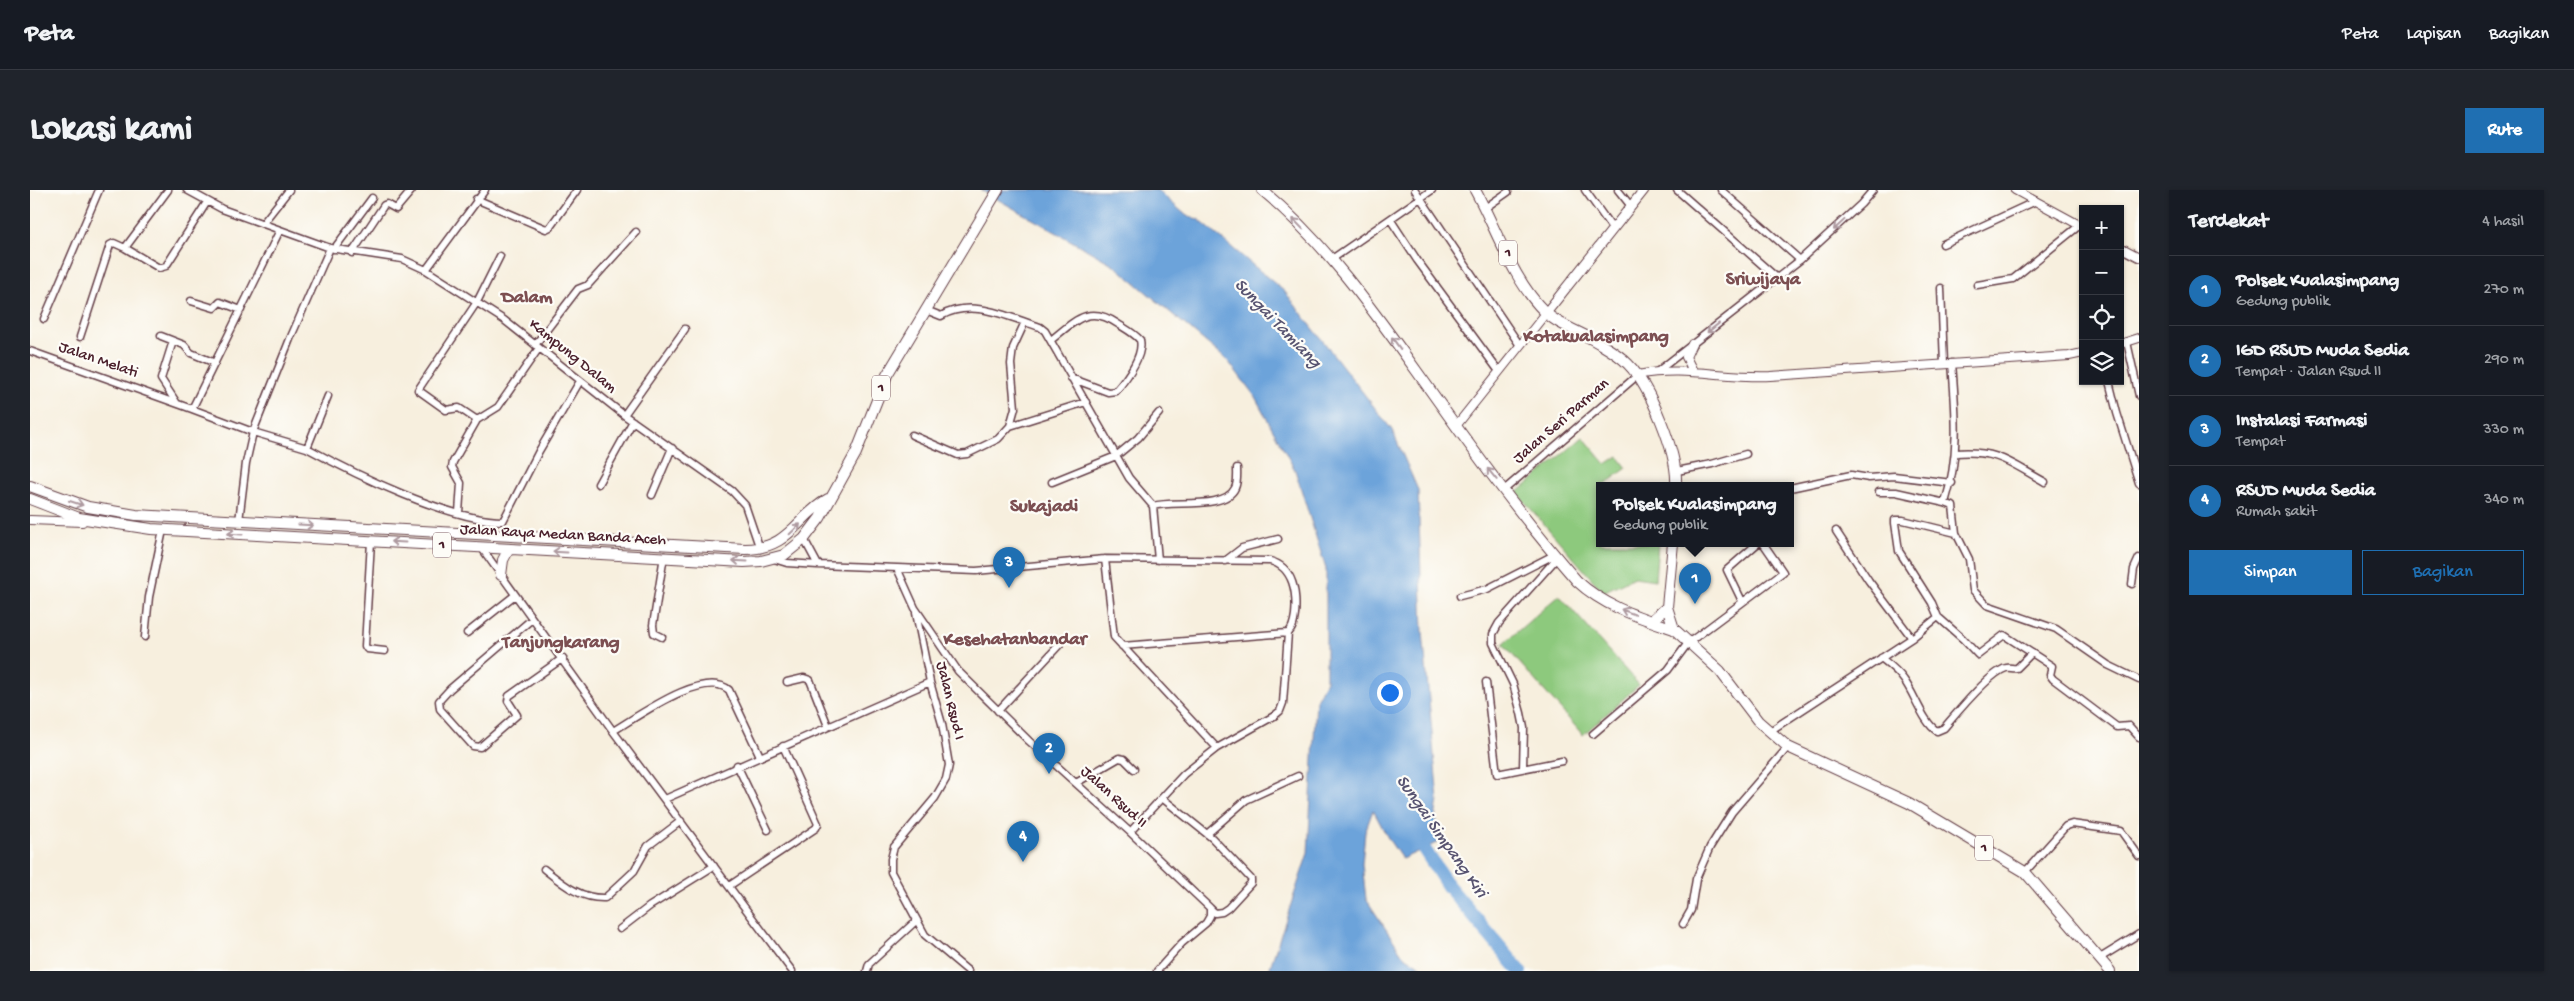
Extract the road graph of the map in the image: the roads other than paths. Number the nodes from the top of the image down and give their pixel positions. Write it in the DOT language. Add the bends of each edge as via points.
graph roads {
  1 [pos="99,190"];
  2 [pos="168,190"];
  3 [pos="187,190"];
  4 [pos="289,190"];
  5 [pos="412,190"];
  6 [pos="485,190"];
  7 [pos="577,190"];
  8 [pos="998,190"];
  9 [pos="1262,190"];
  10 [pos="1415,190"];
  11 [pos="1432,190"];
  12 [pos="1475,190"];
  13 [pos="1585,190"];
  14 [pos="1618,190"];
  15 [pos="1644,190"];
  16 [pos="1677,190"];
  17 [pos="1721,190"];
  18 [pos="1873,190"];
  19 [pos="2015,190"];
  20 [pos="1508,192"];
  21 [pos="372,198"];
  22 [pos="1421,198"];
  23 [pos="476,199"];
  24 [pos="2036,201"];
  25 [pos="207,202"];
  26 [pos="1630,205"];
  27 [pos="1485,208"];
  28 [pos="1390,219"];
  29 [pos="263,223"];
  30 [pos="2079,225"];
  31 [pos="1612,228"];
  32 [pos="2079,228"];
  33 [pos="280,230"];
  34 [pos="636,232"];
  35 [pos="1943,244"];
  36 [pos="125,248"];
  37 [pos="332,249"];
  38 [pos="2124,249"];
  39 [pos="352,253"];
  40 [pos="500,256"];
  41 [pos="2139,257"];
  42 [pos="1332,259"];
  43 [pos="1800,260"];
  44 [pos="426,270"];
  45 [pos="1776,277"];
  46 [pos="1977,285"];
  47 [pos="1941,288"];
  48 [pos="191,300"];
  49 [pos="477,302"];
  50 [pos="241,310"];
  51 [pos="926,310"];
  52 [pos="1546,313"];
  53 [pos="44,319"];
  54 [pos="1025,322"];
  55 [pos="685,329"];
  56 [pos="161,336"];
  57 [pos="80,337"];
  58 [pos="2139,338"];
  59 [pos="1050,340"];
  60 [pos="173,341"];
  61 [pos="2124,343"];
  62 [pos="1519,344"];
  63 [pos="1692,344"];
  64 [pos="2124,346"];
  65 [pos="537,347"];
  66 [pos="30,351"];
  67 [pos="2079,354"];
  68 [pos="215,363"];
  69 [pos="1948,364"];
  70 [pos="1498,370"];
  71 [pos="1658,371"];
  72 [pos="1693,371"];
  73 [pos="1638,375"];
  74 [pos="1071,378"];
  75 [pos="580,381"];
  76 [pos="2111,385"];
  77 [pos="328,396"];
  78 [pos="2139,396"];
  79 [pos="1086,402"];
  80 [pos="177,403"];
  81 [pos="192,409"];
  82 [pos="1159,413"];
  83 [pos="624,415"];
  84 [pos="477,420"];
  85 [pos="633,421"];
  86 [pos="1010,426"];
  87 [pos="1456,426"];
  88 [pos="253,432"];
  89 [pos="912,435"];
  90 [pos="307,448"];
  91 [pos="672,448"];
  92 [pos="1746,454"];
  93 [pos="1956,454"];
  94 [pos="1116,456"];
  95 [pos="1237,468"];
  96 [pos="1677,471"];
  97 [pos="1052,482"];
  98 [pos="1676,482"];
  99 [pos="2045,482"];
  100 [pos="1952,483"];
  101 [pos="2139,483"];
  102 [pos="598,484"];
  103 [pos="30,486"];
  104 [pos="1794,487"];
  105 [pos="1504,490"];
  106 [pos="1879,492"];
  107 [pos="652,495"];
  108 [pos="30,499"];
  109 [pos="828,499"];
  110 [pos="1945,503"];
  111 [pos="1153,506"];
  112 [pos="459,512"];
  113 [pos="30,520"];
  114 [pos="486,520"];
  115 [pos="239,521"];
  116 [pos="97,522"];
  117 [pos="163,530"];
  118 [pos="1836,531"];
  119 [pos="1956,533"];
  120 [pos="485,536"];
  121 [pos="1278,539"];
  122 [pos="804,540"];
  123 [pos="371,541"];
  124 [pos="587,541"];
  125 [pos="480,546"];
  126 [pos="1672,547"];
  127 [pos="1753,547"];
  128 [pos="1766,547"];
  129 [pos="760,548"];
  130 [pos="509,549"];
  131 [pos="586,553"];
  132 [pos="664,556"];
  133 [pos="1556,556"];
  134 [pos="2139,558"];
  135 [pos="774,559"];
  136 [pos="1105,559"];
  137 [pos="1158,560"];
  138 [pos="1225,561"];
  139 [pos="818,565"];
  140 [pos="897,568"];
  141 [pos="501,575"];
  142 [pos="2132,584"];
  143 [pos="515,595"];
  144 [pos="1460,596"];
  145 [pos="1742,601"];
  146 [pos="915,608"];
  147 [pos="1667,608"];
  148 [pos="1938,617"];
  149 [pos="532,619"];
  150 [pos="1651,621"];
  151 [pos="1674,629"];
  152 [pos="467,633"];
  153 [pos="1288,633"];
  154 [pos="145,637"];
  155 [pos="662,637"];
  156 [pos="1912,638"];
  157 [pos="1061,643"];
  158 [pos="1688,643"];
  159 [pos="1122,646"];
  160 [pos="385,650"];
  161 [pos="2032,653"];
  162 [pos="563,658"];
  163 [pos="1881,658"];
  164 [pos="2139,680"];
  165 [pos="787,682"];
  166 [pos="930,682"];
  167 [pos="1486,682"];
  168 [pos="998,711"];
  169 [pos="828,726"];
  170 [pos="613,731"];
  171 [pos="1770,731"];
  172 [pos="1593,734"];
  173 [pos="2139,738"];
  174 [pos="783,746"];
  175 [pos="1788,747"];
  176 [pos="1217,748"];
  177 [pos="760,756"];
  178 [pos="1562,761"];
  179 [pos="737,765"];
  180 [pos="1134,768"];
  181 [pos="1522,768"];
  182 [pos="1298,776"];
  183 [pos="1076,783"];
  184 [pos="1162,798"];
  185 [pos="665,799"];
  186 [pos="681,821"];
  187 [pos="768,830"];
  188 [pos="1130,832"];
  189 [pos="1207,834"];
  190 [pos="2139,856"];
  191 [pos="714,866"];
  192 [pos="544,869"];
  193 [pos="2025,872"];
  194 [pos="730,886"];
  195 [pos="1210,908"];
  196 [pos="917,920"];
  197 [pos="1683,924"];
  198 [pos="620,929"];
  199 [pos="2139,934"];
  200 [pos="2100,958"];
  201 [pos="792,971"];
  202 [pos="866,971"];
  203 [pos="968,971"];
  204 [pos="1157,971"];
  205 [pos="2110,971"];
  1 -- 53 [label="street"];
  2 -- 36 [label="street"];
  3 -- 25 [label="street, Kampung Dalam"];
  4 -- 29 [label="street"];
  5 -- 39 [label="street" via="396,209 384,205"];
  6 -- 23 [label="street"];
  7 -- 23 [label="street" via="546,229"];
  8 -- 51 [label="highway, Jalan Raya Medan Banda Aceh / 1"];
  42 -- 9 [label="highway, one-way"];
  10 -- 22 [label="street"];
  11 -- 22 [label="street"];
  12 -- 27 [label="highway, 1"];
  13 -- 31 [label="street"];
  14 -- 26 [label="street"];
  15 -- 26 [label="main road"];
  16 -- 45 [label="street"];
  17 -- 43 [label="street"];
  18 -- 43 [label="street, one-way"];
  19 -- 24 [label="street"];
  20 -- 27 [label="street"];
  21 -- 37 [label="street"];
  22 -- 28 [label="street"];
  22 -- 62 [label="street"];
  23 -- 44 [label="street"];
  24 -- 30 [label="street"];
  24 -- 35 [label="street"];
  25 -- 29 [label="street, Kampung Dalam"];
  25 -- 36 [label="street" via="164,268"];
  26 -- 31 [label="main road"];
  27 -- 52 [label="highway, 1" via="1525,287"];
  28 -- 42 [label="street"];
  28 -- 70 [label="street"];
  29 -- 33 [label="street, Kampung Dalam"];
  31 -- 52 [label="main road"];
  32 -- 46 [label="street" via="2013,279"];
  33 -- 37 [label="street, Kampung Dalam"];
  33 -- 50 [label="street"];
  34 -- 65 [label="street" via="588,285 578,289"];
  36 -- 57 [label="street" via="114,243 110,245"];
  37 -- 39 [label="street, Kampung Dalam"];
  37 -- 88 [label="street" via="290,339"];
  38 -- 41 [label="street"];
  39 -- 44 [label="street, Kampung Dalam" via="402,259"];
  40 -- 49 [label="street"];
  87 -- 42 [label="highway, one-way"];
  43 -- 45 [label="street"];
  44 -- 49 [label="street, Kampung Dalam"];
  45 -- 63 [label="street, one-way"];
  47 -- 69 [label="street"];
  48 -- 50 [label="street" via="213,308 220,302"];
  49 -- 65 [label="street, Kampung Dalam"];
  49 -- 84 [label="street" via="418,391 446,410 459,408"];
  50 -- 68 [label="street"];
  51 -- 54 [label="street" via="941,316 957,308 984,309"];
  51 -- 109 [label="highway, Jalan Raya Medan Banda Aceh / 1" via="887,375 856,453"];
  52 -- 62 [label="street"];
  52 -- 73 [label="highway, 1" via="1597,342 1628,363"];
  54 -- 59 [label="street" via="1046,331"];
  54 -- 86 [label="street" via="1013,348 1011,364 1015,408"];
  55 -- 83 [label="street"];
  56 -- 60 [label="street"];
  58 -- 61 [label="street"];
  59 -- 74 [label="street"];
  59 -- 74 [label="street" via="1076,320 1097,314 1112,319 1140,340 1141,347 1131,369 1116,391 1108,392"];
  60 -- 68 [label="street"];
  60 -- 80 [label="street" via="162,379"];
  62 -- 70 [label="street"];
  63 -- 71 [label="street"];
  63 -- 72 [label="street" via="1686,357"];
  64 -- 78 [label="street"];
  65 -- 75 [label="street, Kampung Dalam"];
  65 -- 84 [label="street" via="498,407"];
  66 -- 80 [label="street, Jalan Melati"];
  67 -- 69 [label="street"];
  68 -- 81 [label="street"];
  69 -- 72 [label="street" via="1767,376"];
  69 -- 93 [label="street" via="1958,431"];
  70 -- 87 [label="street"];
  71 -- 72 [label="street"];
  71 -- 73 [label="street"];
  73 -- 96 [label="highway, 1" via="1670,443"];
  73 -- 105 [label="street, Jalan Seri Parman"];
  74 -- 79 [label="street"];
  75 -- 83 [label="street, Kampung Dalam"];
  75 -- 114 [label="street" via="539,451 507,517 503,521"];
  76 -- 101 [label="street"];
  77 -- 90 [label="street"];
  79 -- 86 [label="street"];
  79 -- 94 [label="street"];
  80 -- 81 [label="street, Jalan Melati"];
  81 -- 88 [label="street, Jalan Melati"];
  82 -- 94 [label="street" via="1138,438"];
  83 -- 85 [label="street, Kampung Dalam"];
  84 -- 112 [label="street" via="452,464 461,484"];
  85 -- 91 [label="street, Kampung Dalam"];
  85 -- 102 [label="street"];
  86 -- 89 [label="street" via="998,439 962,454 952,453"];
  105 -- 87 [label="highway, one-way"];
  88 -- 90 [label="street, Jalan Melati"];
  88 -- 115 [label="street"];
  90 -- 112 [label="street, Jalan Melati" via="343,468"];
  91 -- 107 [label="street"];
  91 -- 129 [label="street, Kampung Dalam" via="742,501"];
  92 -- 96 [label="street"];
  93 -- 99 [label="street" via="1992,454"];
  93 -- 100 [label="street"];
  94 -- 97 [label="street"];
  94 -- 111 [label="street" via="1132,484"];
  95 -- 111 [label="street" via="1236,486 1222,500"];
  96 -- 98 [label="highway, 1"];
  100 -- 104 [label="street" via="1851,475"];
  100 -- 110 [label="street"];
  103 -- 115 [label="highway, Jalan Raya Medan Banda Aceh / 1, one-way" via="74,503 114,513"];
  105 -- 133 [label="highway"];
  106 -- 110 [label="street" via="1896,492"];
  108 -- 116 [label="highway, Jalan Raya Medan Banda Aceh / 1"];
  109 -- 122 [label="highway, Jalan Raya Medan Banda Aceh / 1" via="820,518"];
  129 -- 109 [label="highway, Jalan Raya Medan Banda Aceh / 1, one-way" via="785,538"];
  110 -- 119 [label="street" via="1953,506"];
  111 -- 137 [label="street"];
  112 -- 114 [label="street, Jalan Melati"];
  113 -- 116 [label="street"];
  114 -- 120 [label="street"];
  115 -- 120 [label="highway, Jalan Raya Medan Banda Aceh / 1, one-way"];
  116 -- 117 [label="highway, Jalan Raya Medan Banda Aceh / 1"];
  123 -- 117 [label="highway, Jalan Raya Medan Banda Aceh / 1, one-way"];
  117 -- 154 [label="street" via="149,597"];
  118 -- 156 [label="street"];
  119 -- 148 [label="street" via="1895,520 1899,551"];
  119 -- 164 [label="street" via="1969,559 1973,590 1987,605 2056,629 2108,665"];
  120 -- 124 [label="highway, Jalan Raya Medan Banda Aceh / 1"];
  121 -- 138 [label="street" via="1242,548"];
  122 -- 135 [label="highway, Jalan Raya Medan Banda Aceh / 1"];
  122 -- 139 [label="street"];
  125 -- 123 [label="highway, Jalan Raya Medan Banda Aceh / 1, one-way"];
  123 -- 160 [label="street" via="365,646 367,649"];
  124 -- 129 [label="highway, Jalan Raya Medan Banda Aceh / 1" via="708,549"];
  124 -- 131 [label="highway"];
  125 -- 130 [label="highway, Jalan Raya Medan Banda Aceh / 1"];
  125 -- 141 [label="street"];
  126 -- 147 [label="highway, 1"];
  127 -- 145 [label="street" via="1727,570"];
  128 -- 145 [label="street" via="1783,571"];
  131 -- 130 [label="highway, Jalan Raya Medan Banda Aceh / 1, one-way"];
  130 -- 141 [label="highway"];
  131 -- 132 [label="highway, Jalan Raya Medan Banda Aceh / 1"];
  135 -- 132 [label="highway, Jalan Raya Medan Banda Aceh / 1, one-way" via="744,562"];
  132 -- 155 [label="street" via="653,625 654,633"];
  133 -- 144 [label="street" via="1488,589"];
  150 -- 133 [label="highway, one-way" via="1592,595"];
  133 -- 181 [label="street" via="1493,634 1493,644 1513,684 1521,713 1524,728"];
  134 -- 142 [label="street"];
  135 -- 139 [label="street"];
  136 -- 137 [label="street"];
  136 -- 140 [label="street" via="976,571"];
  136 -- 159 [label="street" via="1113,634"];
  137 -- 138 [label="street"];
  138 -- 153 [label="street" via="1270,561 1283,566 1292,581 1296,601"];
  139 -- 140 [label="street"];
  140 -- 146 [label="street, Jalan Rsud II"];
  141 -- 143 [label="street"];
  143 -- 149 [label="street"];
  143 -- 152 [label="street"];
  145 -- 158 [label="street"];
  146 -- 166 [label="street, Jalan Rsud I"];
  146 -- 168 [label="street, Jalan Rsud II" via="950,661"];
  147 -- 150 [label="highway"];
  147 -- 151 [label="highway, 1"];
  148 -- 156 [label="street"];
  148 -- 161 [label="street" via="1978,655 2004,635"];
  149 -- 162 [label="street"];
  149 -- 162 [label="street" via="450,689 439,701 440,709 473,746 480,746 517,715 508,702 508,696"];
  150 -- 151 [label="highway"];
  151 -- 158 [label="highway, 1"];
  153 -- 159 [label="street"];
  153 -- 176 [label="street" via="1280,711"];
  156 -- 163 [label="street"];
  157 -- 168 [label="street"];
  158 -- 171 [label="highway, 1" via="1720,671 1758,721"];
  158 -- 172 [label="street" via="1668,670"];
  159 -- 176 [label="street"];
  161 -- 163 [label="street" via="2017,668 2006,668 1996,675 1938,731 1930,725 1906,682"];
  161 -- 173 [label="street" via="2052,666 2050,675 2053,679 2120,729 2129,726"];
  162 -- 170 [label="street"];
  163 -- 171 [label="street"];
  165 -- 169 [label="street" via="804,678 810,680"];
  166 -- 169 [label="street"];
  166 -- 196 [label="street, Jalan Rsud I" via="948,755 946,780 936,798 897,843 890,859 896,884"];
  167 -- 181 [label="street" via="1496,771 1500,774"];
  168 -- 183 [label="street, Jalan Rsud II"];
  169 -- 174 [label="street"];
  170 -- 177 [label="street" via="674,696 694,688 720,684 733,697"];
  170 -- 185 [label="street"];
  171 -- 175 [label="highway, 1"];
  174 -- 177 [label="street"];
  174 -- 194 [label="street" via="818,824"];
  175 -- 193 [label="highway, 1" via="1909,803"];
  175 -- 197 [label="street" via="1732,812 1710,847 1696,879 1689,916"];
  176 -- 184 [label="street" via="1184,774"];
  177 -- 179 [label="street"];
  178 -- 181 [label="street"];
  179 -- 185 [label="street"];
  179 -- 187 [label="street"];
  180 -- 183 [label="street" via="1119,758"];
  182 -- 189 [label="street" via="1246,800"];
  183 -- 188 [label="street, Jalan Rsud II"];
  184 -- 188 [label="street"];
  184 -- 189 [label="street"];
  185 -- 186 [label="street"];
  186 -- 191 [label="street"];
  186 -- 192 [label="street" via="648,846 634,870 606,898 579,894"];
  188 -- 195 [label="street, Jalan Rsud II"];
  189 -- 195 [label="street" via="1252,881 1224,911 1215,913"];
  190 -- 193 [label="street" via="2121,830 2072,824 2060,830"];
  191 -- 194 [label="street"];
  191 -- 198 [label="street"];
  193 -- 200 [label="highway, 1"];
  194 -- 201 [label="street"];
  195 -- 204 [label="street" via="1206,923 1182,943"];
  196 -- 202 [label="street" via="869,964"];
  196 -- 203 [label="street, Jalan Rsud I" via="925,935"];
  199 -- 200 [label="street"];
  200 -- 205 [label="highway, 1"];
}
